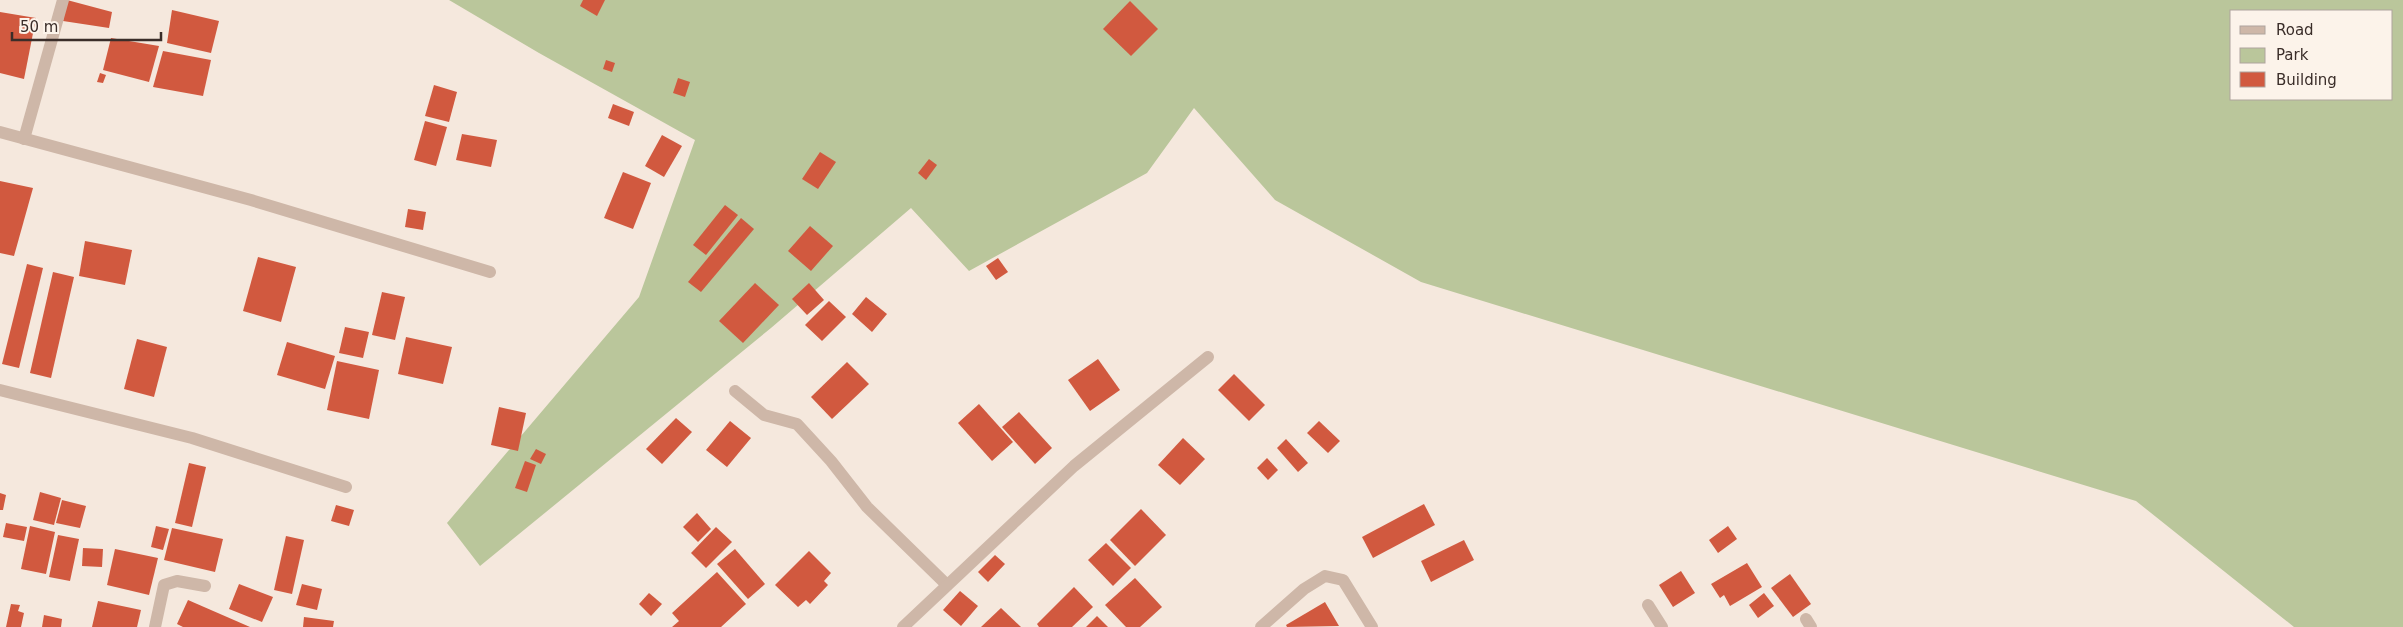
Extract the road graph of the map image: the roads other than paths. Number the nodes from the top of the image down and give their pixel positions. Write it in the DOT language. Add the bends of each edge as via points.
graph roads {
  1 [pos="63,0"];
  2 [pos="0,132"];
  3 [pos="24,139"];
  4 [pos="490,272"];
  5 [pos="1208,357"];
  6 [pos="0,390"];
  7 [pos="735,391"];
  8 [pos="346,487"];
  9 [pos="947,585"];
  10 [pos="205,586"];
  11 [pos="1648,605"];
  12 [pos="155,627"];
  13 [pos="903,627"];
  14 [pos="1262,627"];
  15 [pos="1372,627"];
  16 [pos="1662,627"];
  1 -- 3 [label="street"];
  2 -- 3 [label="street"];
  3 -- 4 [label="street" via="251,200"];
  5 -- 9 [label="street" via="1074,466"];
  6 -- 8 [label="street" via="192,438"];
  7 -- 9 [label="street" via="764,415 797,424 867,507"];
  9 -- 13 [label="street"];
  10 -- 12 [label="street" via="178,581 164,585"];
  11 -- 16 [label="street"];
  14 -- 15 [label="street" via="1304,588 1325,576 1344,580"];
}
